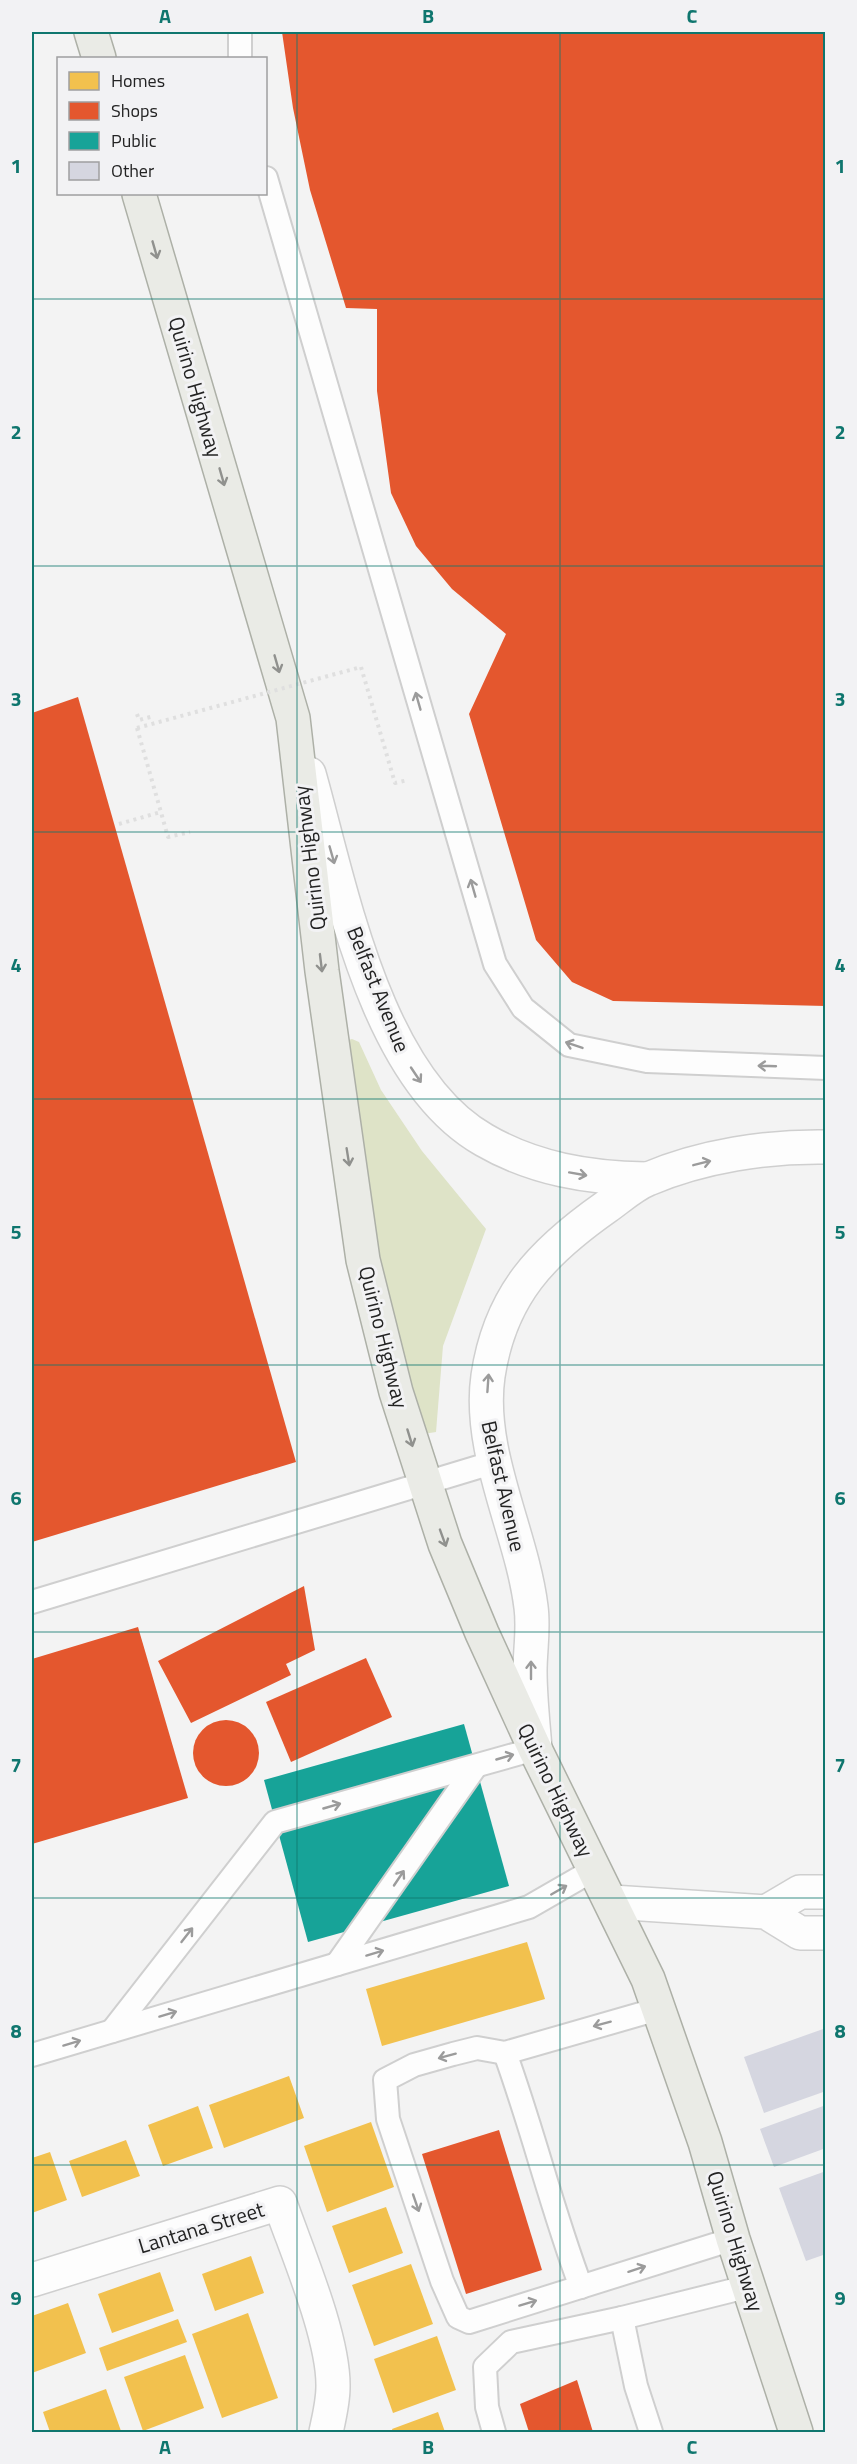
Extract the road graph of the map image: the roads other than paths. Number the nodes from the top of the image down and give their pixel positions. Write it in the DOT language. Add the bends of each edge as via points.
graph roads {
  1 [pos="91,32"];
  2 [pos="240,32"];
  3 [pos="99,57"];
  4 [pos="240,57"];
  5 [pos="267,181"];
  6 [pos="139,195"];
  7 [pos="292,718"];
  8 [pos="825,1068"];
  9 [pos="825,1147"];
  10 [pos="646,1179"];
  11 [pos="495,1462"];
  12 [pos="424,1483"];
  13 [pos="33,1596"];
  14 [pos="535,1749"];
  15 [pos="476,1766"];
  16 [pos="595,1869"];
  17 [pos="825,1892"];
  18 [pos="612,1902"];
  19 [pos="766,1912"];
  20 [pos="825,1934"];
  21 [pos="338,1964"];
  22 [pos="658,2009"];
  23 [pos="112,2031"];
  24 [pos="505,2053"];
  25 [pos="32,2055"];
  26 [pos="733,2239"];
  27 [pos="32,2280"];
  28 [pos="750,2286"];
  29 [pos="581,2287"];
  30 [pos="622,2318"];
  31 [pos="326,2433"];
  32 [pos="494,2433"];
  33 [pos="651,2433"];
  34 [pos="796,2433"];
  1 -- 3 [label="main road"];
  2 -- 4 [label="lane"];
  8 -- 5 [label="lane, one-way" via="647,1061 569,1045 524,1008 495,964"];
  6 -- 7 [label="main road, Quirino Highway, one-way"];
  7 -- 10 [label="main road, Belfast Avenue, one-way" via="368,974 399,1047 417,1077 458,1121 508,1153 569,1172"];
  7 -- 12 [label="main road, Quirino Highway, one-way" via="322,971 363,1260"];
  10 -- 9 [label="main road, Belfast Avenue, one-way" via="739,1153 794,1146"];
  11 -- 10 [label="main road, Belfast Avenue, one-way" via="486,1406 488,1377 506,1314 539,1262 584,1223"];
  11 -- 12 [label="lane"];
  14 -- 11 [label="main road, Belfast Avenue, one-way" via="531,1608"];
  12 -- 13 [label="lane"];
  12 -- 14 [label="main road, Quirino Highway, one-way" via="482,1633"];
  15 -- 14 [label="lane, one-way"];
  14 -- 16 [label="main road, Quirino Highway"];
  21 -- 15 [label="lane, one-way"];
  23 -- 15 [label="lane, one-way" via="275,1822"];
  16 -- 18 [label="main road, Quirino Highway"];
  21 -- 16 [label="lane, one-way" via="529,1907"];
  17 -- 19 [label="main road" via="800,1892"];
  18 -- 19 [label="main road"];
  18 -- 22 [label="main road, Quirino Highway" via="639,1956"];
  19 -- 20 [label="main road" via="800,1933"];
  23 -- 21 [label="lane, one-way"];
  22 -- 24 [label="lane, one-way"];
  22 -- 26 [label="main road, Quirino Highway" via="705,2142"];
  25 -- 23 [label="lane, one-way"];
  24 -- 29 [label="lane"];
  24 -- 29 [label="lane, one-way" via="477,2048 414,2065 385,2080 388,2119 442,2281 458,2317 469,2322"];
  26 -- 28 [label="main road, Quirino Highway"];
  29 -- 26 [label="lane, one-way"];
  27 -- 31 [label="main road, Lantana Street" via="280,2203 331,2360 333,2387"];
  28 -- 30 [label="lane"];
  28 -- 34 [label="main road, Quirino Highway"];
  30 -- 32 [label="lane" via="511,2342 485,2367 487,2407"];
  30 -- 33 [label="lane" via="636,2386"];
}
